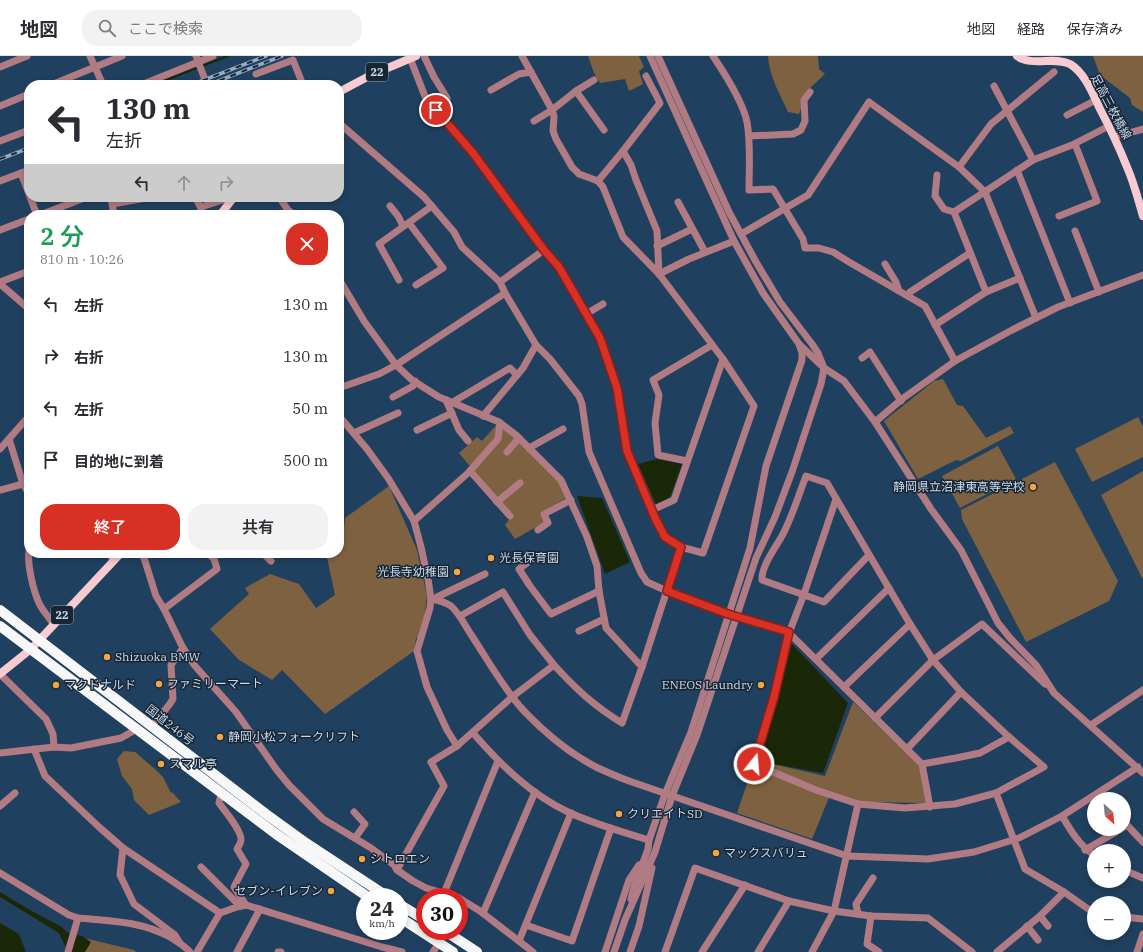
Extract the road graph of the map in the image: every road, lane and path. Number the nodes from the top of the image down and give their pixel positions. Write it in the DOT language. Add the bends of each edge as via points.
graph roads {
  1 [pos="27,56"];
  2 [pos="90,56"];
  3 [pos="122,56"];
  4 [pos="213,56"];
  5 [pos="424,56"];
  6 [pos="522,56"];
  7 [pos="650,56"];
  8 [pos="658,56"];
  9 [pos="713,56"];
  10 [pos="1017,56"];
  11 [pos="413,57"];
  12 [pos="197,59"];
  13 [pos="0,67"];
  14 [pos="95,67"];
  15 [pos="531,72"];
  16 [pos="1054,72"];
  17 [pos="256,74"];
  18 [pos="646,76"];
  19 [pos="63,80"];
  20 [pos="100,80"];
  21 [pos="152,80"];
  22 [pos="205,80"];
  23 [pos="301,80"];
  24 [pos="594,80"];
  25 [pos="994,86"];
  26 [pos="344,89"];
  27 [pos="491,90"];
  28 [pos="576,91"];
  29 [pos="810,92"];
  30 [pos="24,96"];
  31 [pos="447,98"];
  32 [pos="1096,100"];
  33 [pos="0,106"];
  34 [pos="552,110"];
  35 [pos="1007,112"];
  36 [pos="1067,115"];
  37 [pos="534,121"];
  38 [pos="1109,126"];
  39 [pos="344,127"];
  40 [pos="1143,129"];
  41 [pos="604,130"];
  42 [pos="24,132"];
  43 [pos="749,136"];
  44 [pos="1114,137"];
  45 [pos="0,141"];
  46 [pos="1075,144"];
  47 [pos="623,151"];
  48 [pos="1032,160"];
  49 [pos="959,167"];
  50 [pos="1017,170"];
  51 [pos="24,172"];
  52 [pos="21,173"];
  53 [pos="938,174"];
  54 [pos="0,181"];
  55 [pos="24,181"];
  56 [pos="598,181"];
  57 [pos="985,192"];
  58 [pos="74,202"];
  59 [pos="222,202"];
  60 [pos="678,202"];
  61 [pos="390,206"];
  62 [pos="432,206"];
  63 [pos="786,209"];
  64 [pos="53,210"];
  65 [pos="204,210"];
  66 [pos="954,212"];
  67 [pos="1143,213"];
  68 [pos="1059,216"];
  69 [pos="24,221"];
  70 [pos="406,224"];
  71 [pos="692,229"];
  72 [pos="0,230"];
  73 [pos="1075,231"];
  74 [pos="742,234"];
  75 [pos="734,241"];
  76 [pos="658,246"];
  77 [pos="544,250"];
  78 [pos="705,252"];
  79 [pos="970,253"];
  80 [pos="886,264"];
  81 [pos="24,273"];
  82 [pos="659,274"];
  83 [pos="1143,275"];
  84 [pos="1020,278"];
  85 [pos="399,280"];
  86 [pos="500,282"];
  87 [pos="0,283"];
  88 [pos="416,285"];
  89 [pos="344,287"];
  90 [pos="899,291"];
  91 [pos="986,292"];
  92 [pos="1099,292"];
  93 [pos="505,293"];
  94 [pos="908,296"];
  95 [pos="1070,303"];
  96 [pos="603,304"];
  97 [pos="24,305"];
  98 [pos="586,314"];
  99 [pos="1036,318"];
  100 [pos="935,325"];
  101 [pos="799,344"];
  102 [pos="536,345"];
  103 [pos="712,345"];
  104 [pos="862,358"];
  105 [pos="723,359"];
  106 [pos="955,361"];
  107 [pos="396,365"];
  108 [pos="824,368"];
  109 [pos="517,375"];
  110 [pos="415,381"];
  111 [pos="344,386"];
  112 [pos="393,397"];
  113 [pos="449,401"];
  114 [pos="901,401"];
  115 [pos="398,412"];
  116 [pos="452,413"];
  117 [pos="483,416"];
  118 [pos="24,422"];
  119 [pos="344,422"];
  120 [pos="875,422"];
  121 [pos="500,423"];
  122 [pos="563,429"];
  123 [pos="417,430"];
  124 [pos="354,433"];
  125 [pos="519,438"];
  126 [pos="9,439"];
  127 [pos="468,441"];
  128 [pos="529,448"];
  129 [pos="0,449"];
  130 [pos="507,452"];
  131 [pos="687,461"];
  132 [pos="470,471"];
  133 [pos="24,477"];
  134 [pos="24,483"];
  135 [pos="520,483"];
  136 [pos="0,490"];
  137 [pos="836,499"];
  138 [pos="570,500"];
  139 [pos="497,502"];
  140 [pos="652,510"];
  141 [pos="510,516"];
  142 [pos="414,521"];
  143 [pos="538,530"];
  144 [pos="681,547"];
  145 [pos="869,555"];
  146 [pos="30,558"];
  147 [pos="110,558"];
  148 [pos="144,558"];
  149 [pos="213,558"];
  150 [pos="268,558"];
  151 [pos="271,561"];
  152 [pos="527,562"];
  153 [pos="485,574"];
  154 [pos="888,588"];
  155 [pos="599,591"];
  156 [pos="667,591"];
  157 [pos="804,594"];
  158 [pos="434,600"];
  159 [pos="164,608"];
  160 [pos="0,610"];
  161 [pos="728,614"];
  162 [pos="460,616"];
  163 [pos="736,616"];
  164 [pos="604,619"];
  165 [pos="53,624"];
  166 [pos="910,624"];
  167 [pos="0,626"];
  168 [pos="579,631"];
  169 [pos="789,632"];
  170 [pos="39,640"];
  171 [pos="182,648"];
  172 [pos="31,649"];
  173 [pos="816,659"];
  174 [pos="934,660"];
  175 [pos="554,665"];
  176 [pos="642,667"];
  177 [pos="0,674"];
  178 [pos="844,687"];
  179 [pos="1143,690"];
  180 [pos="961,692"];
  181 [pos="1054,693"];
  182 [pos="512,697"];
  183 [pos="875,718"];
  184 [pos="1091,725"];
  185 [pos="151,727"];
  186 [pos="137,729"];
  187 [pos="473,732"];
  188 [pos="1009,737"];
  189 [pos="457,746"];
  190 [pos="54,747"];
  191 [pos="34,749"];
  192 [pos="906,749"];
  193 [pos="0,753"];
  194 [pos="498,761"];
  195 [pos="922,764"];
  196 [pos="1140,770"];
  197 [pos="535,792"];
  198 [pos="15,793"];
  199 [pos="222,794"];
  200 [pos="996,794"];
  201 [pos="669,795"];
  202 [pos="858,804"];
  203 [pos="0,806"];
  204 [pos="930,807"];
  205 [pos="354,812"];
  206 [pos="571,813"];
  207 [pos="1062,816"];
  208 [pos="611,828"];
  209 [pos="1131,829"];
  210 [pos="1109,836"];
  211 [pos="355,838"];
  212 [pos="1014,839"];
  213 [pos="649,840"];
  214 [pos="1143,842"];
  215 [pos="123,848"];
  216 [pos="652,850"];
  217 [pos="1085,850"];
  218 [pos="847,856"];
  219 [pos="201,867"];
  220 [pos="397,870"];
  221 [pos="0,872"];
  222 [pos="1131,873"];
  223 [pos="873,878"];
  224 [pos="1143,878"];
  225 [pos="745,885"];
  226 [pos="374,888"];
  227 [pos="426,888"];
  228 [pos="446,888"];
  229 [pos="356,889"];
  230 [pos="1064,892"];
  231 [pos="789,901"];
  232 [pos="468,904"];
  233 [pos="243,906"];
  234 [pos="1087,908"];
  235 [pos="260,909"];
  236 [pos="834,911"];
  237 [pos="220,914"];
  238 [pos="483,914"];
  239 [pos="858,914"];
  240 [pos="871,916"];
  241 [pos="1040,916"];
  242 [pos="78,918"];
  243 [pos="1131,918"];
  244 [pos="1143,919"];
  245 [pos="408,923"];
  246 [pos="526,925"];
  247 [pos="1027,926"];
  248 [pos="1048,926"];
  249 [pos="1143,934"];
  250 [pos="458,940"];
  251 [pos="1038,940"];
  252 [pos="519,941"];
  253 [pos="180,943"];
  254 [pos="439,943"];
  255 [pos="68,951"];
  256 [pos="190,952"];
  257 [pos="197,952"];
  258 [pos="237,952"];
  259 [pos="402,952"];
  260 [pos="433,952"];
  261 [pos="453,952"];
  262 [pos="477,952"];
  263 [pos="534,952"];
  264 [pos="605,952"];
  265 [pos="614,952"];
  266 [pos="630,952"];
  267 [pos="665,952"];
  268 [pos="702,952"];
  269 [pos="758,952"];
  270 [pos="812,952"];
  271 [pos="879,952"];
  272 [pos="972,952"];
  273 [pos="997,952"];
  274 [pos="1137,952"];
  1 -- 13 [label="street"];
  2 -- 14 [label="street"];
  3 -- 14 [label="street"];
  4 -- 12 [label="street"];
  5 -- 31 [label="street"];
  6 -- 15 [label="street"];
  7 -- 75 [label="street"];
  8 -- 74 [label="street" via="701,152"];
  9 -- 43 [label="street" via="741,106"];
  10 -- 32 [label="main road, 足高三枚橋線" via="1026,60 1063,61 1069,64 1079,73"];
  11 -- 26 [label="main road, 22"];
  11 -- 77 [label="street" via="426,99 473,153"];
  12 -- 21 [label="street"];
  12 -- 22 [label="street"];
  14 -- 19 [label="street"];
  14 -- 20 [label="street"];
  15 -- 27 [label="street" via="519,74"];
  15 -- 34 [label="street"];
  16 -- 35 [label="street"];
  17 -- 23 [label="street" via="293,60"];
  18 -- 47 [label="street" via="660,103"];
  24 -- 28 [label="street"];
  25 -- 35 [label="street"];
  28 -- 34 [label="street"];
  28 -- 41 [label="street"];
  29 -- 43 [label="street" via="804,100 805,121 801,130 793,134"];
  30 -- 33 [label="street"];
  32 -- 36 [label="street"];
  32 -- 38 [label="main road, 足高三枚橋線"];
  34 -- 37 [label="street"];
  34 -- 56 [label="street" via="553,131 572,168"];
  35 -- 48 [label="street"];
  35 -- 49 [label="street" via="991,124"];
  38 -- 44 [label="main road, 足高三枚橋線"];
  38 -- 46 [label="street"];
  39 -- 62 [label="street" via="424,196"];
  40 -- 44 [label="street"];
  42 -- 45 [label="street"];
  43 -- 63 [label="street" via="749,190 773,189"];
  44 -- 67 [label="main road, 足高三枚橋線" via="1128,168"];
  46 -- 48 [label="street"];
  46 -- 68 [label="street" via="1097,202"];
  47 -- 56 [label="street"];
  47 -- 76 [label="street" via="657,231"];
  48 -- 50 [label="street"];
  49 -- 57 [label="street"];
  49 -- 63 [label="street" via="869,102 808,196"];
  50 -- 57 [label="street"];
  50 -- 95 [label="street"];
  51 -- 52 [label="street"];
  52 -- 54 [label="street"];
  52 -- 55 [label="street"];
  53 -- 66 [label="street" via="935,196 944,209"];
  56 -- 82 [label="street" via="603,187 623,237"];
  57 -- 66 [label="street"];
  57 -- 84 [label="street"];
  58 -- 64 [label="street"];
  59 -- 65 [label="street"];
  60 -- 71 [label="street"];
  61 -- 70 [label="street"];
  62 -- 70 [label="street"];
  62 -- 86 [label="street" via="454,232 462,247"];
  63 -- 74 [label="street"];
  63 -- 90 [label="street" via="803,239 805,248 833,252"];
  66 -- 79 [label="street"];
  69 -- 72 [label="street"];
  70 -- 85 [label="street" via="379,244"];
  70 -- 88 [label="street" via="443,268"];
  71 -- 76 [label="street"];
  71 -- 78 [label="street"];
  73 -- 92 [label="street"];
  74 -- 108 [label="street" via="780,302 818,353"];
  75 -- 78 [label="street"];
  75 -- 101 [label="street" via="763,293"];
  76 -- 82 [label="street"];
  77 -- 86 [label="street"];
  77 -- 98 [label="street" via="559,267"];
  78 -- 82 [label="street"];
  79 -- 91 [label="street"];
  79 -- 94 [label="street" via="910,292"];
  80 -- 90 [label="street"];
  81 -- 87 [label="street"];
  82 -- 103 [label="street"];
  83 -- 92 [label="street"];
  84 -- 91 [label="street"];
  84 -- 99 [label="street"];
  86 -- 93 [label="street"];
  87 -- 97 [label="street"];
  89 -- 107 [label="street" via="364,321"];
  90 -- 94 [label="street"];
  91 -- 100 [label="street"];
  92 -- 95 [label="street"];
  93 -- 102 [label="street"];
  93 -- 107 [label="street"];
  94 -- 100 [label="street" via="925,306"];
  95 -- 99 [label="street"];
  96 -- 98 [label="street"];
  98 -- 140 [label="street" via="600,338 608,359 617,388 627,451"];
  99 -- 106 [label="street"];
  100 -- 106 [label="street"];
  101 -- 108 [label="street"];
  101 -- 161 [label="street" via="802,360 766,466 750,548"];
  102 -- 109 [label="street"];
  102 -- 156 [label="street" via="579,396 589,452 641,573 647,582"];
  103 -- 105 [label="street"];
  103 -- 131 [label="street" via="653,380 659,395 655,423 658,455"];
  104 -- 114 [label="street" via="870,352"];
  105 -- 131 [label="street"];
  105 -- 144 [label="street" via="754,406 703,553"];
  106 -- 114 [label="street"];
  107 -- 110 [label="street"];
  107 -- 111 [label="street"];
  108 -- 120 [label="street" via="844,381"];
  108 -- 163 [label="street" via="792,472 756,558"];
  109 -- 113 [label="street" via="510,368"];
  109 -- 117 [label="street"];
  110 -- 112 [label="street" via="413,386"];
  110 -- 113 [label="street"];
  113 -- 116 [label="street"];
  113 -- 117 [label="street"];
  114 -- 120 [label="street"];
  115 -- 124 [label="street"];
  116 -- 123 [label="street"];
  116 -- 127 [label="street" via="459,430"];
  117 -- 121 [label="street"];
  118 -- 126 [label="street"];
  119 -- 124 [label="street"];
  120 -- 181 [label="street" via="961,550 998,623 1036,665"];
  121 -- 125 [label="street"];
  121 -- 132 [label="street" via="498,439"];
  122 -- 128 [label="street"];
  124 -- 142 [label="street" via="388,478"];
  125 -- 128 [label="street"];
  125 -- 130 [label="street"];
  126 -- 129 [label="street"];
  126 -- 133 [label="street"];
  128 -- 138 [label="street" via="561,480"];
  131 -- 140 [label="street" via="674,500"];
  132 -- 139 [label="street"];
  132 -- 142 [label="street"];
  134 -- 136 [label="street"];
  135 -- 139 [label="street"];
  137 -- 145 [label="street"];
  137 -- 157 [label="street"];
  137 -- 157 [label="street" via="827,483 806,476 784,531 762,576 762,580"];
  138 -- 143 [label="street" via="544,514 548,523"];
  138 -- 155 [label="street" via="597,566"];
  139 -- 141 [label="street"];
  140 -- 144 [label="street" via="665,537"];
  142 -- 158 [label="street"];
  144 -- 156 [label="street"];
  145 -- 154 [label="street"];
  145 -- 157 [label="street" via="824,602"];
  146 -- 165 [label="street" via="35,594"];
  147 -- 165 [label="main road, 22"];
  148 -- 159 [label="street" via="156,596"];
  149 -- 159 [label="street" via="217,569"];
  150 -- 151 [label="street"];
  152 -- 155 [label="street" via="519,569 551,614"];
  153 -- 158 [label="street"];
  154 -- 166 [label="street"];
  154 -- 173 [label="street"];
  155 -- 164 [label="street"];
  156 -- 161 [label="street"];
  156 -- 176 [label="street"];
  157 -- 169 [label="street"];
  158 -- 162 [label="street" via="450,606"];
  158 -- 189 [label="street" via="417,651 427,687"];
  159 -- 171 [label="street"];
  160 -- 170 [label="highway, 国道246号"];
  161 -- 163 [label="street"];
  161 -- 201 [label="street"];
  162 -- 175 [label="street" via="502,592 530,635"];
  162 -- 182 [label="street"];
  163 -- 169 [label="street"];
  163 -- 201 [label="street" via="697,735"];
  164 -- 168 [label="street"];
  164 -- 176 [label="street" via="606,628"];
  165 -- 170 [label="main road, 22"];
  166 -- 174 [label="street"];
  166 -- 178 [label="street"];
  167 -- 172 [label="highway, 国道246号"];
  169 -- 173 [label="street"];
  169 -- 202 [label="street" via="774,697 754,764 816,790"];
  170 -- 172 [label="main road, 22"];
  170 -- 185 [label="highway, 国道246号"];
  171 -- 185 [label="street" via="171,665 172,699"];
  171 -- 211 [label="street" via="236,712 289,786 323,819"];
  172 -- 177 [label="main road, 22"];
  172 -- 186 [label="highway, 国道246号"];
  173 -- 178 [label="street"];
  174 -- 180 [label="street"];
  174 -- 181 [label="street" via="982,624"];
  174 -- 183 [label="street"];
  175 -- 176 [label="street" via="586,699 622,723"];
  175 -- 182 [label="street"];
  177 -- 190 [label="street" via="46,719 53,734"];
  178 -- 183 [label="street"];
  179 -- 184 [label="street"];
  180 -- 188 [label="street"];
  180 -- 192 [label="street"];
  181 -- 184 [label="street"];
  182 -- 187 [label="street"];
  182 -- 201 [label="street" via="547,734 573,753 598,768"];
  183 -- 192 [label="street"];
  184 -- 196 [label="street"];
  185 -- 226 [label="highway, 国道246号" via="306,843"];
  186 -- 190 [label="street" via="121,738 71,748"];
  186 -- 199 [label="highway, 国道246号"];
  187 -- 189 [label="street"];
  187 -- 194 [label="street"];
  188 -- 195 [label="street" via="980,753"];
  188 -- 200 [label="street" via="1044,767"];
  189 -- 220 [label="street" via="431,762 444,786"];
  190 -- 191 [label="street"];
  191 -- 193 [label="street"];
  191 -- 215 [label="street" via="45,776"];
  192 -- 195 [label="street"];
  194 -- 197 [label="street"];
  194 -- 228 [label="street"];
  195 -- 204 [label="street"];
  196 -- 207 [label="street"];
  197 -- 206 [label="street"];
  197 -- 238 [label="street"];
  198 -- 203 [label="street"];
  199 -- 229 [label="highway, 国道246号"];
  199 -- 233 [label="street" via="219,803 240,835 241,840 236,849 246,864 234,887"];
  200 -- 204 [label="street"];
  200 -- 212 [label="street"];
  201 -- 213 [label="street"];
  201 -- 216 [label="street"];
  201 -- 218 [label="street"];
  202 -- 204 [label="street" via="905,808"];
  202 -- 218 [label="street"];
  205 -- 211 [label="street" via="365,824"];
  206 -- 208 [label="street"];
  206 -- 246 [label="street"];
  207 -- 212 [label="street"];
  207 -- 217 [label="street"];
  208 -- 213 [label="street"];
  208 -- 246 [label="street" via="572,941"];
  209 -- 214 [label="street"];
  210 -- 217 [label="street"];
  211 -- 220 [label="street" via="394,865"];
  212 -- 218 [label="street" via="974,852 928,860"];
  212 -- 230 [label="street" via="1025,868"];
  213 -- 216 [label="street"];
  215 -- 237 [label="street"];
  215 -- 253 [label="street" via="120,875 134,904 175,935"];
  216 -- 264 [label="street" via="629,880"];
  216 -- 265 [label="street" via="634,887"];
  216 -- 266 [label="street" via="642,928"];
  218 -- 236 [label="street"];
  219 -- 233 [label="street"];
  220 -- 227 [label="street"];
  221 -- 242 [label="street"];
  222 -- 224 [label="street"];
  223 -- 239 [label="street" via="856,904"];
  225 -- 231 [label="street"];
  225 -- 267 [label="street" via="695,868"];
  225 -- 268 [label="street"];
  230 -- 234 [label="street"];
  230 -- 241 [label="street"];
  231 -- 236 [label="street"];
  231 -- 269 [label="street"];
  232 -- 238 [label="street"];
  233 -- 235 [label="street"];
  233 -- 237 [label="street"];
  235 -- 258 [label="street"];
  235 -- 259 [label="street"];
  236 -- 239 [label="street"];
  236 -- 270 [label="street"];
  237 -- 257 [label="street"];
  238 -- 252 [label="street"];
  239 -- 240 [label="street"];
  240 -- 271 [label="street" via="867,944"];
  240 -- 272 [label="street" via="928,918"];
  241 -- 247 [label="street"];
  241 -- 248 [label="street"];
  242 -- 253 [label="street" via="137,924 158,931"];
  242 -- 255 [label="street"];
  243 -- 244 [label="street"];
  245 -- 254 [label="highway"];
  246 -- 252 [label="street"];
  247 -- 251 [label="street"];
  247 -- 273 [label="street"];
  249 -- 274 [label="street"];
  250 -- 262 [label="highway"];
  252 -- 263 [label="street"];
  253 -- 256 [label="street"];
  254 -- 260 [label="street"];
  254 -- 261 [label="highway"];
}
